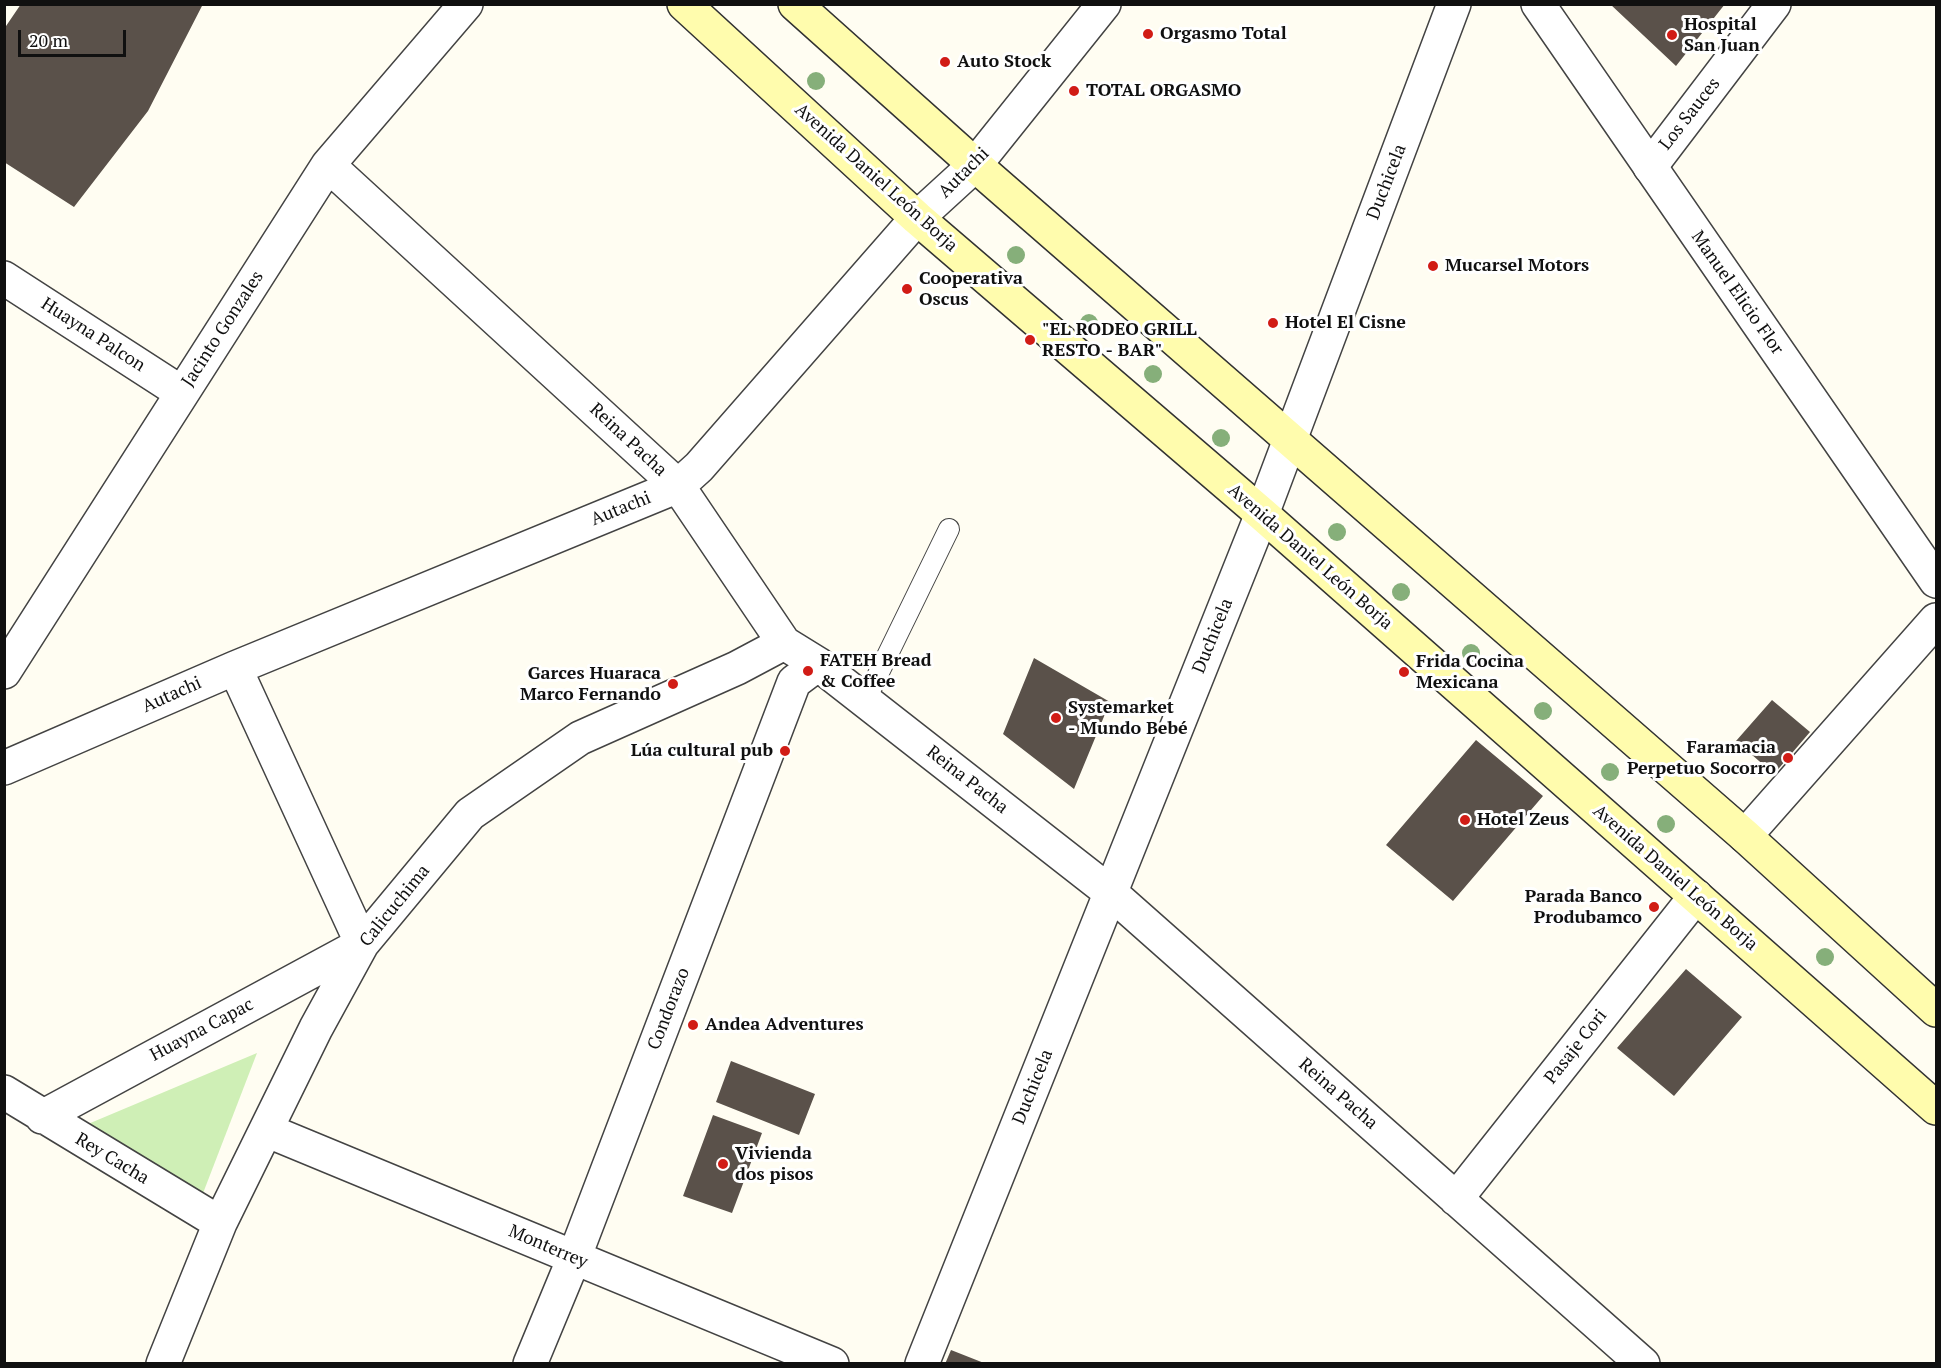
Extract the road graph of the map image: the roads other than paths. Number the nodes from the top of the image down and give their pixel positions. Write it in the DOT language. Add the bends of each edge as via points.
graph roads {
  1 [pos="466,4"];
  2 [pos="684,4"];
  3 [pos="795,4"];
  4 [pos="1104,4"];
  5 [pos="1454,4"];
  6 [pos="1538,4"];
  7 [pos="1774,4"];
  8 [pos="328,165"];
  9 [pos="975,165"];
  10 [pos="1650,167"];
  11 [pos="917,218"];
  12 [pos="4,278"];
  13 [pos="182,393"];
  14 [pos="1290,439"];
  15 [pos="678,486"];
  16 [pos="1262,514"];
  17 [pos="949,529"];
  18 [pos="1936,581"];
  19 [pos="1936,620"];
  20 [pos="784,643"];
  21 [pos="818,664"];
  22 [pos="235,668"];
  23 [pos="4,672"];
  24 [pos="865,701"];
  25 [pos="4,768"];
  26 [pos="1745,836"];
  27 [pos="1111,893"];
  28 [pos="1696,896"];
  29 [pos="362,944"];
  30 [pos="1936,1010"];
  31 [pos="4,1092"];
  32 [pos="1936,1108"];
  33 [pos="42,1117"];
  34 [pos="266,1130"];
  35 [pos="1456,1198"];
  36 [pos="220,1223"];
  37 [pos="574,1258"];
  38 [pos="163,1364"];
  39 [pos="530,1364"];
  40 [pos="832,1364"];
  41 [pos="922,1364"];
  42 [pos="1643,1364"];
  1 -- 8 [label="street, Jacinto Gonzales"];
  2 -- 11 [label="main road, Avenida Daniel León Borja"];
  3 -- 9 [label="main road"];
  4 -- 9 [label="street, Autachi"];
  5 -- 14 [label="street, Duchicela"];
  6 -- 10 [label="street, Manuel Elicio Flor"];
  7 -- 10 [label="street, Los Sauces"];
  8 -- 13 [label="street, Jacinto Gonzales"];
  8 -- 15 [label="street, Reina Pacha"];
  9 -- 11 [label="street, Autachi"];
  9 -- 14 [label="main road"];
  10 -- 18 [label="street, Manuel Elicio Flor"];
  11 -- 15 [label="street, Autachi" via="699,467"];
  11 -- 16 [label="main road, Avenida Daniel León Borja"];
  12 -- 13 [label="street, Huayna Palcon"];
  13 -- 23 [label="street, Jacinto Gonzales"];
  14 -- 16 [label="street, Duchicela"];
  14 -- 26 [label="main road"];
  15 -- 20 [label="street, Reina Pacha"];
  15 -- 22 [label="street, Autachi"];
  16 -- 27 [label="street, Duchicela"];
  16 -- 28 [label="main road, Avenida Daniel León Borja"];
  17 -- 24 [label="lane"];
  19 -- 26 [label="street"];
  20 -- 21 [label="street, Reina Pacha"];
  20 -- 29 [label="street, Calicuchima" via="580,738 470,814"];
  21 -- 24 [label="street, Reina Pacha"];
  21 -- 37 [label="street, Condorazo" via="794,682"];
  22 -- 25 [label="street, Autachi"];
  22 -- 29 [label="street"];
  24 -- 27 [label="street, Reina Pacha"];
  26 -- 30 [label="main road"];
  27 -- 35 [label="street, Reina Pacha"];
  27 -- 41 [label="street, Duchicela"];
  28 -- 32 [label="main road, Avenida Daniel León Borja"];
  28 -- 35 [label="street, Pasaje Cori"];
  29 -- 33 [label="street, Huayna Capac"];
  29 -- 34 [label="street, Calicuchima"];
  31 -- 33 [label="street, Rey Cacha"];
  33 -- 36 [label="street, Rey Cacha"];
  34 -- 36 [label="street, Calicuchima"];
  34 -- 37 [label="street, Monterrey"];
  35 -- 42 [label="street, Reina Pacha"];
  36 -- 38 [label="street, Calicuchima"];
  37 -- 39 [label="street, Condorazo"];
  37 -- 40 [label="street, Monterrey"];
}
